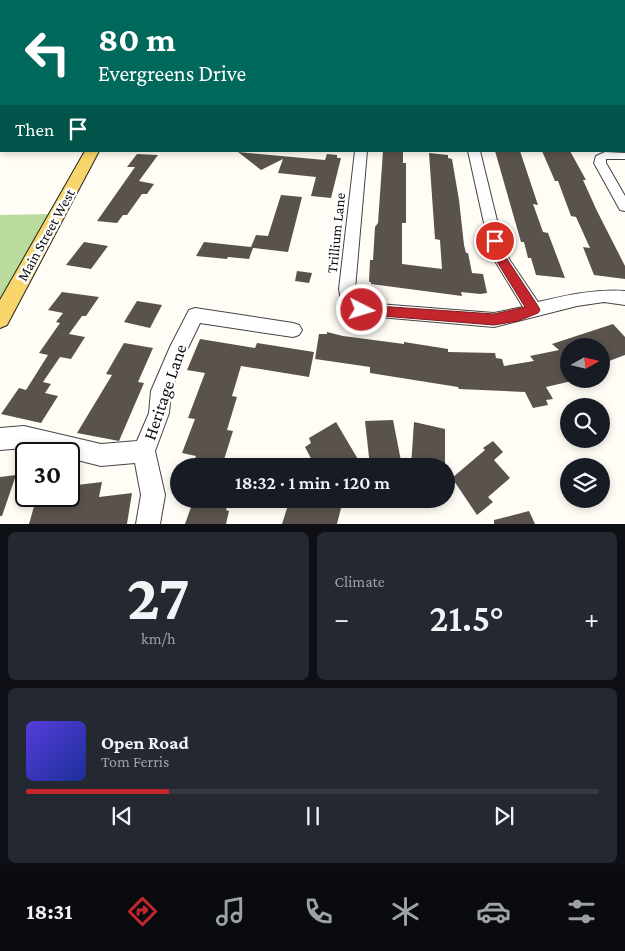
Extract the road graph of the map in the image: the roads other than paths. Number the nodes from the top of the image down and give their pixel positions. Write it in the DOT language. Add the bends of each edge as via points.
graph roads {
  1 [pos="91,152"];
  2 [pos="361,152"];
  3 [pos="474,152"];
  4 [pos="625,156"];
  5 [pos="625,207"];
  6 [pos="625,298"];
  7 [pos="534,310"];
  8 [pos="0,319"];
  9 [pos="293,330"];
  10 [pos="0,439"];
  11 [pos="144,451"];
  12 [pos="148,524"];
  1 -- 8 [label="main road, Main Street West"];
  2 -- 7 [label="street, Trillium Lane" via="348,300 362,310 494,320"];
  3 -- 7 [label="street" via="502,260"];
  4 -- 5 [label="street" via="605,155 600,158 600,163"];
  6 -- 7 [label="street" via="577,299"];
  9 -- 11 [label="street, Heritage Lane" via="195,315 161,392 159,413"];
  10 -- 11 [label="street, Heritage Lane" via="24,437 101,455"];
  11 -- 12 [label="street, Heritage Lane" via="153,495"];
}
